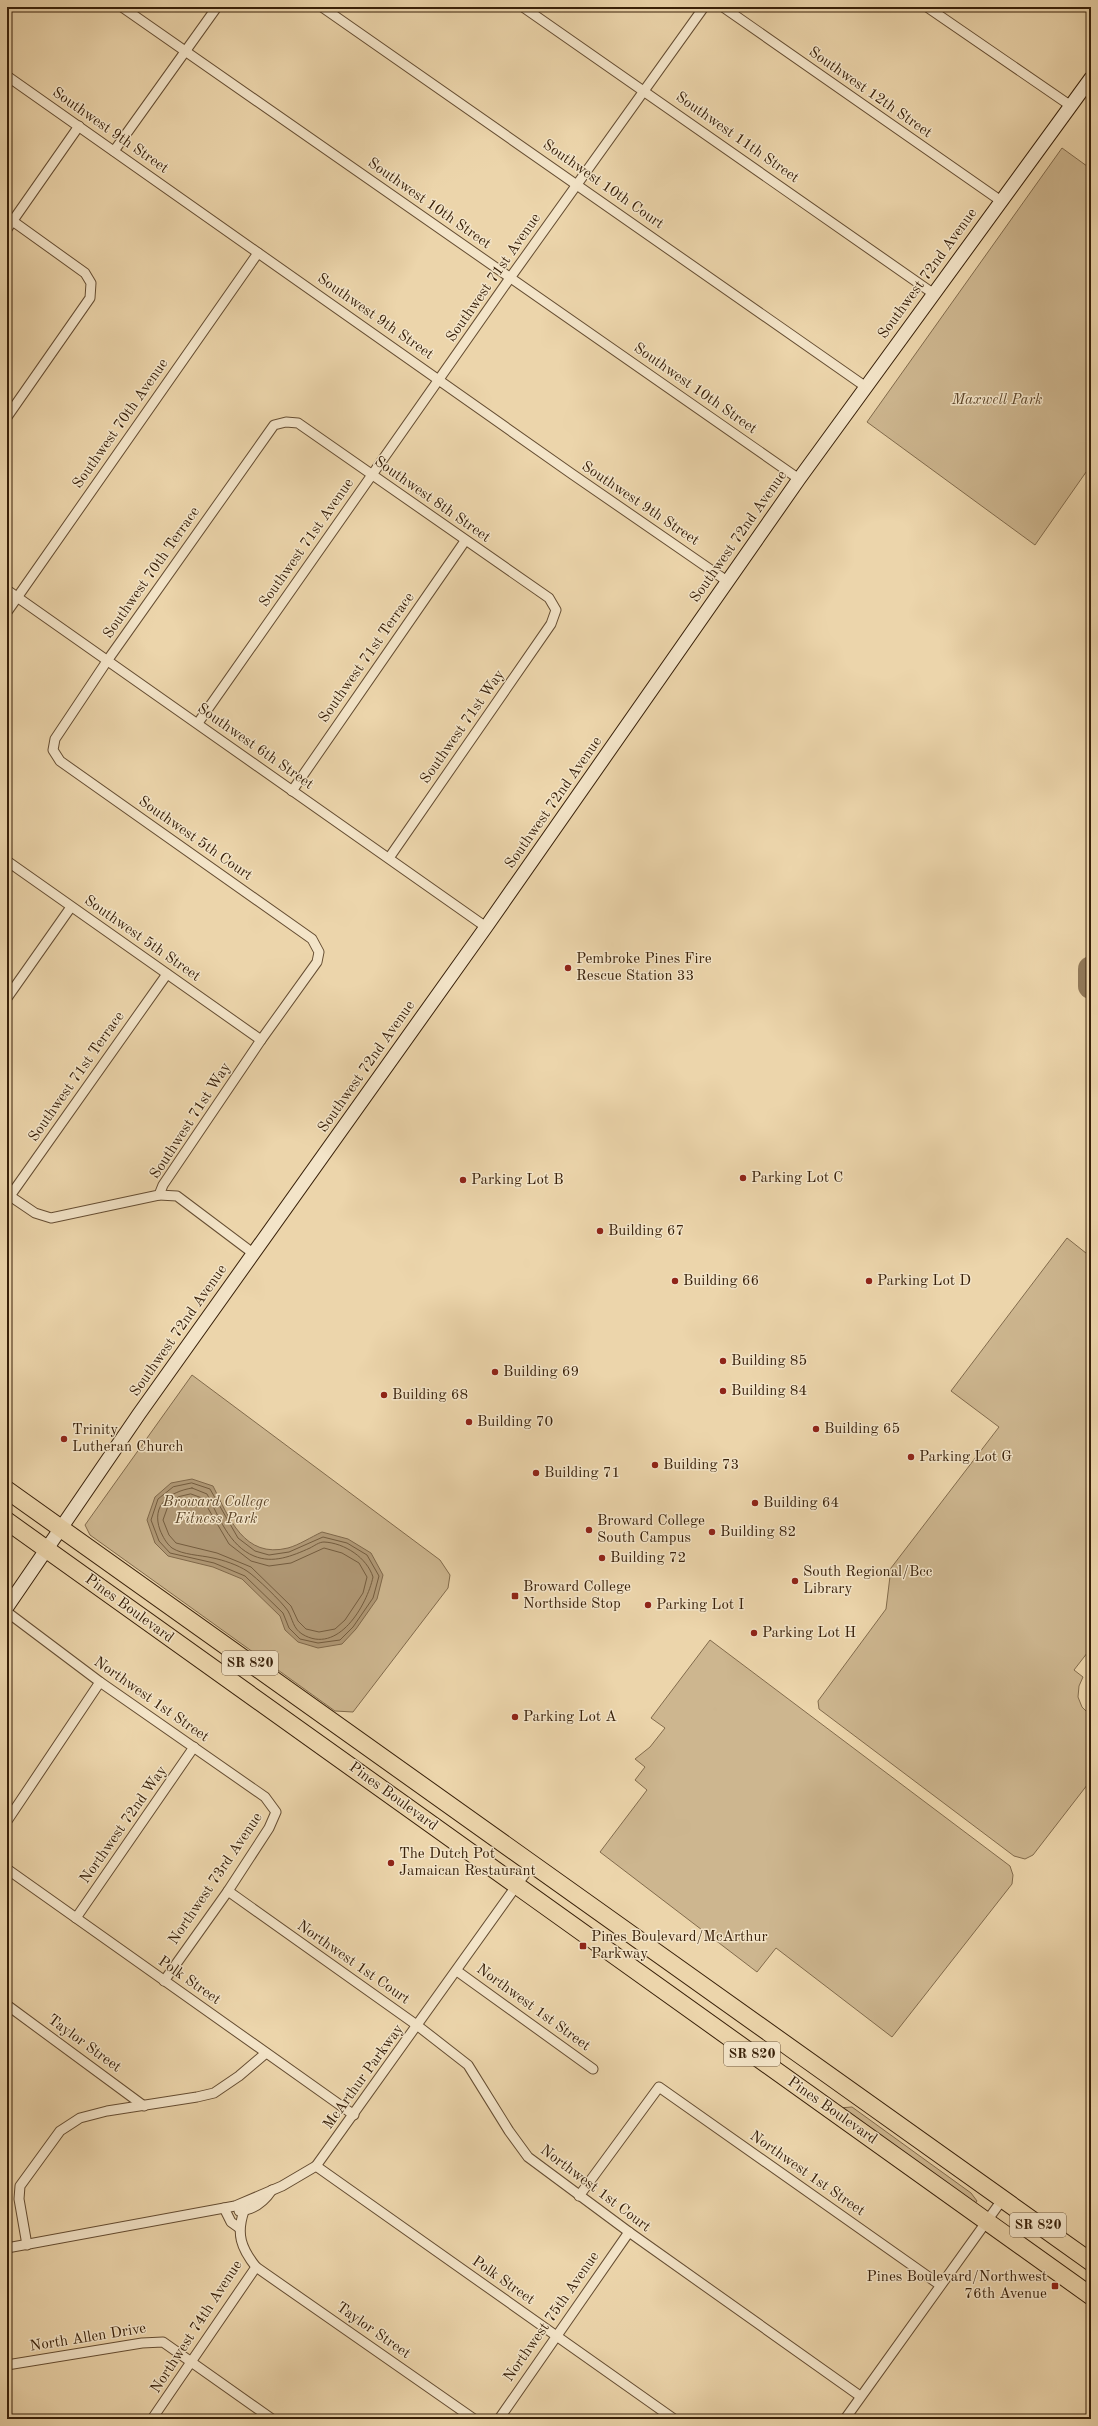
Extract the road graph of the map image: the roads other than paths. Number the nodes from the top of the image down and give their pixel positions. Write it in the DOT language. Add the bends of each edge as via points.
graph roads {
  1 [pos="122,7"];
  2 [pos="217,7"];
  3 [pos="322,7"];
  4 [pos="523,7"];
  5 [pos="704,7"];
  6 [pos="723,7"];
  7 [pos="927,7"];
  8 [pos="186,52"];
  9 [pos="7,76"];
  10 [pos="1091,78"];
  11 [pos="644,90"];
  12 [pos="1071,106"];
  13 [pos="79,126"];
  14 [pos="114,151"];
  15 [pos="577,184"];
  16 [pos="1001,201"];
  17 [pos="10,219"];
  18 [pos="7,229"];
  19 [pos="258,253"];
  20 [pos="510,278"];
  21 [pos="934,294"];
  22 [pos="439,380"];
  23 [pos="866,387"];
  24 [pos="7,417"];
  25 [pos="286,422"];
  26 [pos="372,474"];
  27 [pos="799,479"];
  28 [pos="465,541"];
  29 [pos="727,581"];
  30 [pos="7,590"];
  31 [pos="17,598"];
  32 [pos="556,610"];
  33 [pos="7,612"];
  34 [pos="106,661"];
  35 [pos="198,723"];
  36 [pos="53,750"];
  37 [pos="292,790"];
  38 [pos="389,858"];
  39 [pos="7,861"];
  40 [pos="71,907"];
  41 [pos="486,927"];
  42 [pos="319,952"];
  43 [pos="167,974"];
  44 [pos="7,998"];
  45 [pos="261,1040"];
  46 [pos="9,1195"];
  47 [pos="160,1195"];
  48 [pos="254,1254"];
  49 [pos="7,1490"];
  50 [pos="7,1521"];
  51 [pos="60,1528"];
  52 [pos="46,1549"];
  53 [pos="7,1607"];
  54 [pos="7,1612"];
  55 [pos="100,1682"];
  56 [pos="347,1732"];
  57 [pos="316,1742"];
  58 [pos="194,1748"];
  59 [pos="276,1812"];
  60 [pos="7,1821"];
  61 [pos="532,1864"];
  62 [pos="7,1869"];
  63 [pos="517,1886"];
  64 [pos="228,1891"];
  65 [pos="76,1918"];
  66 [pos="457,1971"];
  67 [pos="164,1980"];
  68 [pos="8,2009"];
  69 [pos="418,2026"];
  70 [pos="266,2053"];
  71 [pos="593,2069"];
  72 [pos="144,2106"];
  73 [pos="354,2115"];
  74 [pos="316,2166"];
  75 [pos="272,2190"];
  76 [pos="579,2196"];
  77 [pos="1002,2200"];
  78 [pos="225,2210"];
  79 [pos="244,2211"];
  80 [pos="987,2222"];
  81 [pos="238,2227"];
  82 [pos="629,2232"];
  83 [pos="27,2245"];
  84 [pos="7,2248"];
  85 [pos="1091,2262"];
  86 [pos="256,2267"];
  87 [pos="940,2285"];
  88 [pos="1091,2296"];
  89 [pos="556,2336"];
  90 [pos="192,2362"];
  91 [pos="7,2365"];
  92 [pos="860,2396"];
  93 [pos="152,2419"];
  94 [pos="272,2419"];
  95 [pos="474,2419"];
  96 [pos="499,2419"];
  97 [pos="674,2419"];
  98 [pos="845,2419"];
  1 -- 8 [label="street, Southwest 10th Street"];
  2 -- 8 [label="street"];
  3 -- 15 [label="street, Southwest 10th Court"];
  4 -- 11 [label="street, Southwest 11th Street"];
  5 -- 11 [label="street, Southwest 71st Avenue"];
  6 -- 16 [label="street, Southwest 12th Street"];
  7 -- 12 [label="street"];
  8 -- 14 [label="street"];
  8 -- 20 [label="street, Southwest 10th Street"];
  9 -- 13 [label="street, Southwest 9th Street"];
  10 -- 12 [label="street, Southwest 72nd Avenue"];
  11 -- 15 [label="street, Southwest 71st Avenue"];
  11 -- 21 [label="street, Southwest 11th Street"];
  12 -- 16 [label="street, Southwest 72nd Avenue"];
  13 -- 14 [label="street, Southwest 9th Street"];
  13 -- 17 [label="street"];
  14 -- 19 [label="street, Southwest 9th Street"];
  15 -- 20 [label="street, Southwest 71st Avenue"];
  15 -- 23 [label="street, Southwest 10th Court"];
  16 -- 21 [label="street, Southwest 72nd Avenue"];
  17 -- 18 [label="street"];
  17 -- 24 [label="street" via="85,273 91,283 90,298"];
  19 -- 22 [label="street, Southwest 9th Street"];
  19 -- 31 [label="street, Southwest 70th Avenue"];
  20 -- 22 [label="street, Southwest 71st Avenue"];
  20 -- 27 [label="street, Southwest 10th Street"];
  21 -- 23 [label="street, Southwest 72nd Avenue"];
  22 -- 26 [label="street, Southwest 71st Avenue"];
  22 -- 29 [label="street, Southwest 9th Street"];
  23 -- 27 [label="street, Southwest 72nd Avenue"];
  25 -- 26 [label="street, Southwest 8th Street" via="298,423"];
  25 -- 34 [label="street, Southwest 70th Terrace" via="274,425"];
  26 -- 28 [label="street, Southwest 8th Street"];
  26 -- 35 [label="street, Southwest 71st Avenue"];
  27 -- 29 [label="street, Southwest 72nd Avenue"];
  28 -- 32 [label="street, Southwest 8th Street" via="549,598"];
  28 -- 37 [label="street, Southwest 71st Terrace"];
  29 -- 41 [label="street, Southwest 72nd Avenue"];
  30 -- 31 [label="street, Southwest 6th Street"];
  31 -- 33 [label="street, Southwest 70th Avenue"];
  31 -- 34 [label="street, Southwest 6th Street"];
  32 -- 38 [label="street, Southwest 71st Way" via="551,624"];
  34 -- 35 [label="street, Southwest 6th Street"];
  34 -- 36 [label="street, Southwest 70th Terrace" via="55,739"];
  35 -- 37 [label="street, Southwest 6th Street"];
  36 -- 42 [label="street, Southwest 5th Court" via="60,761 312,940"];
  37 -- 38 [label="street, Southwest 6th Street"];
  38 -- 41 [label="street, Southwest 6th Street"];
  39 -- 40 [label="street, Southwest 5th Street"];
  40 -- 43 [label="street, Southwest 5th Street"];
  40 -- 44 [label="street"];
  41 -- 48 [label="street, Southwest 72nd Avenue"];
  42 -- 45 [label="street, Southwest 71st Way" via="317,962"];
  43 -- 45 [label="street, Southwest 5th Street"];
  43 -- 46 [label="street, Southwest 71st Terrace"];
  45 -- 47 [label="street, Southwest 71st Way" via="163,1185"];
  46 -- 47 [label="street, Southwest 71st Way" via="34,1214 51,1218"];
  47 -- 48 [label="street" via="177,1196"];
  48 -- 51 [label="street, Southwest 72nd Avenue"];
  49 -- 51 [label="highway, SR 820"];
  50 -- 52 [label="highway, SR 820"];
  51 -- 52 [label="street, Southwest 72nd Avenue"];
  51 -- 56 [label="highway, Pines Boulevard / SR 820"];
  52 -- 53 [label="street, Southwest 72nd Avenue"];
  52 -- 57 [label="highway, Pines Boulevard / SR 820"];
  54 -- 55 [label="street, Northwest 1st Street"];
  55 -- 58 [label="street, Northwest 1st Street"];
  55 -- 60 [label="street"];
  56 -- 57 [label="highway" via="331,1741"];
  56 -- 61 [label="highway, Pines Boulevard / SR 820"];
  57 -- 63 [label="highway, Pines Boulevard / SR 820"];
  58 -- 59 [label="street, Northwest 1st Street" via="265,1797"];
  58 -- 65 [label="street, Northwest 72nd Way"];
  59 -- 64 [label="street, Northwest 73rd Avenue" via="270,1828"];
  61 -- 63 [label="street, McArthur Parkway"];
  61 -- 77 [label="highway, Pines Boulevard / SR 820"];
  62 -- 65 [label="street, Polk Street"];
  63 -- 66 [label="street, McArthur Parkway"];
  63 -- 80 [label="highway, Pines Boulevard / SR 820"];
  64 -- 67 [label="street, Northwest 73rd Avenue"];
  64 -- 69 [label="street, Northwest 1st Court"];
  65 -- 67 [label="street, Polk Street"];
  66 -- 69 [label="street, McArthur Parkway"];
  66 -- 71 [label="street, Northwest 1st Street"];
  67 -- 70 [label="street, Polk Street"];
  68 -- 72 [label="street, Taylor Street"];
  69 -- 73 [label="street, McArthur Parkway"];
  69 -- 76 [label="street, Northwest 1st Court" via="468,2065 528,2157"];
  70 -- 72 [label="street" via="239,2076 214,2092"];
  70 -- 73 [label="street, Polk Street"];
  72 -- 83 [label="street" via="106,2111 80,2118 60,2131 20,2186 19,2199"];
  73 -- 74 [label="street, McArthur Parkway"];
  74 -- 75 [label="street, McArthur Parkway"];
  74 -- 89 [label="street, Polk Street"];
  75 -- 78 [label="street, McArthur Parkway"];
  75 -- 79 [label="street, McArthur Parkway" via="265,2201"];
  76 -- 82 [label="street, Northwest 1st Court"];
  76 -- 87 [label="street, Northwest 1st Street" via="659,2087"];
  77 -- 80 [label="street"];
  77 -- 85 [label="highway, Pines Boulevard / SR 820"];
  78 -- 79 [label="street, McArthur Parkway"];
  78 -- 81 [label="street, Northwest 74th Avenue" via="231,2222"];
  78 -- 83 [label="street, McArthur Parkway"];
  79 -- 81 [label="street"];
  80 -- 87 [label="street"];
  80 -- 88 [label="highway, Pines Boulevard / SR 820"];
  81 -- 86 [label="street, Northwest 74th Avenue" via="246,2254"];
  82 -- 89 [label="street, Northwest 75th Avenue"];
  82 -- 92 [label="street, Northwest 1st Court"];
  83 -- 84 [label="street, McArthur Parkway"];
  86 -- 90 [label="street, Northwest 74th Avenue"];
  86 -- 95 [label="street, Taylor Street"];
  87 -- 92 [label="street"];
  89 -- 96 [label="street, Northwest 75th Avenue"];
  89 -- 97 [label="street, Polk Street"];
  90 -- 91 [label="street, North Allen Drive" via="163,2342 142,2343"];
  90 -- 93 [label="street, Northwest 74th Avenue"];
  90 -- 94 [label="street, North Allen Drive"];
  92 -- 98 [label="street"];
}
